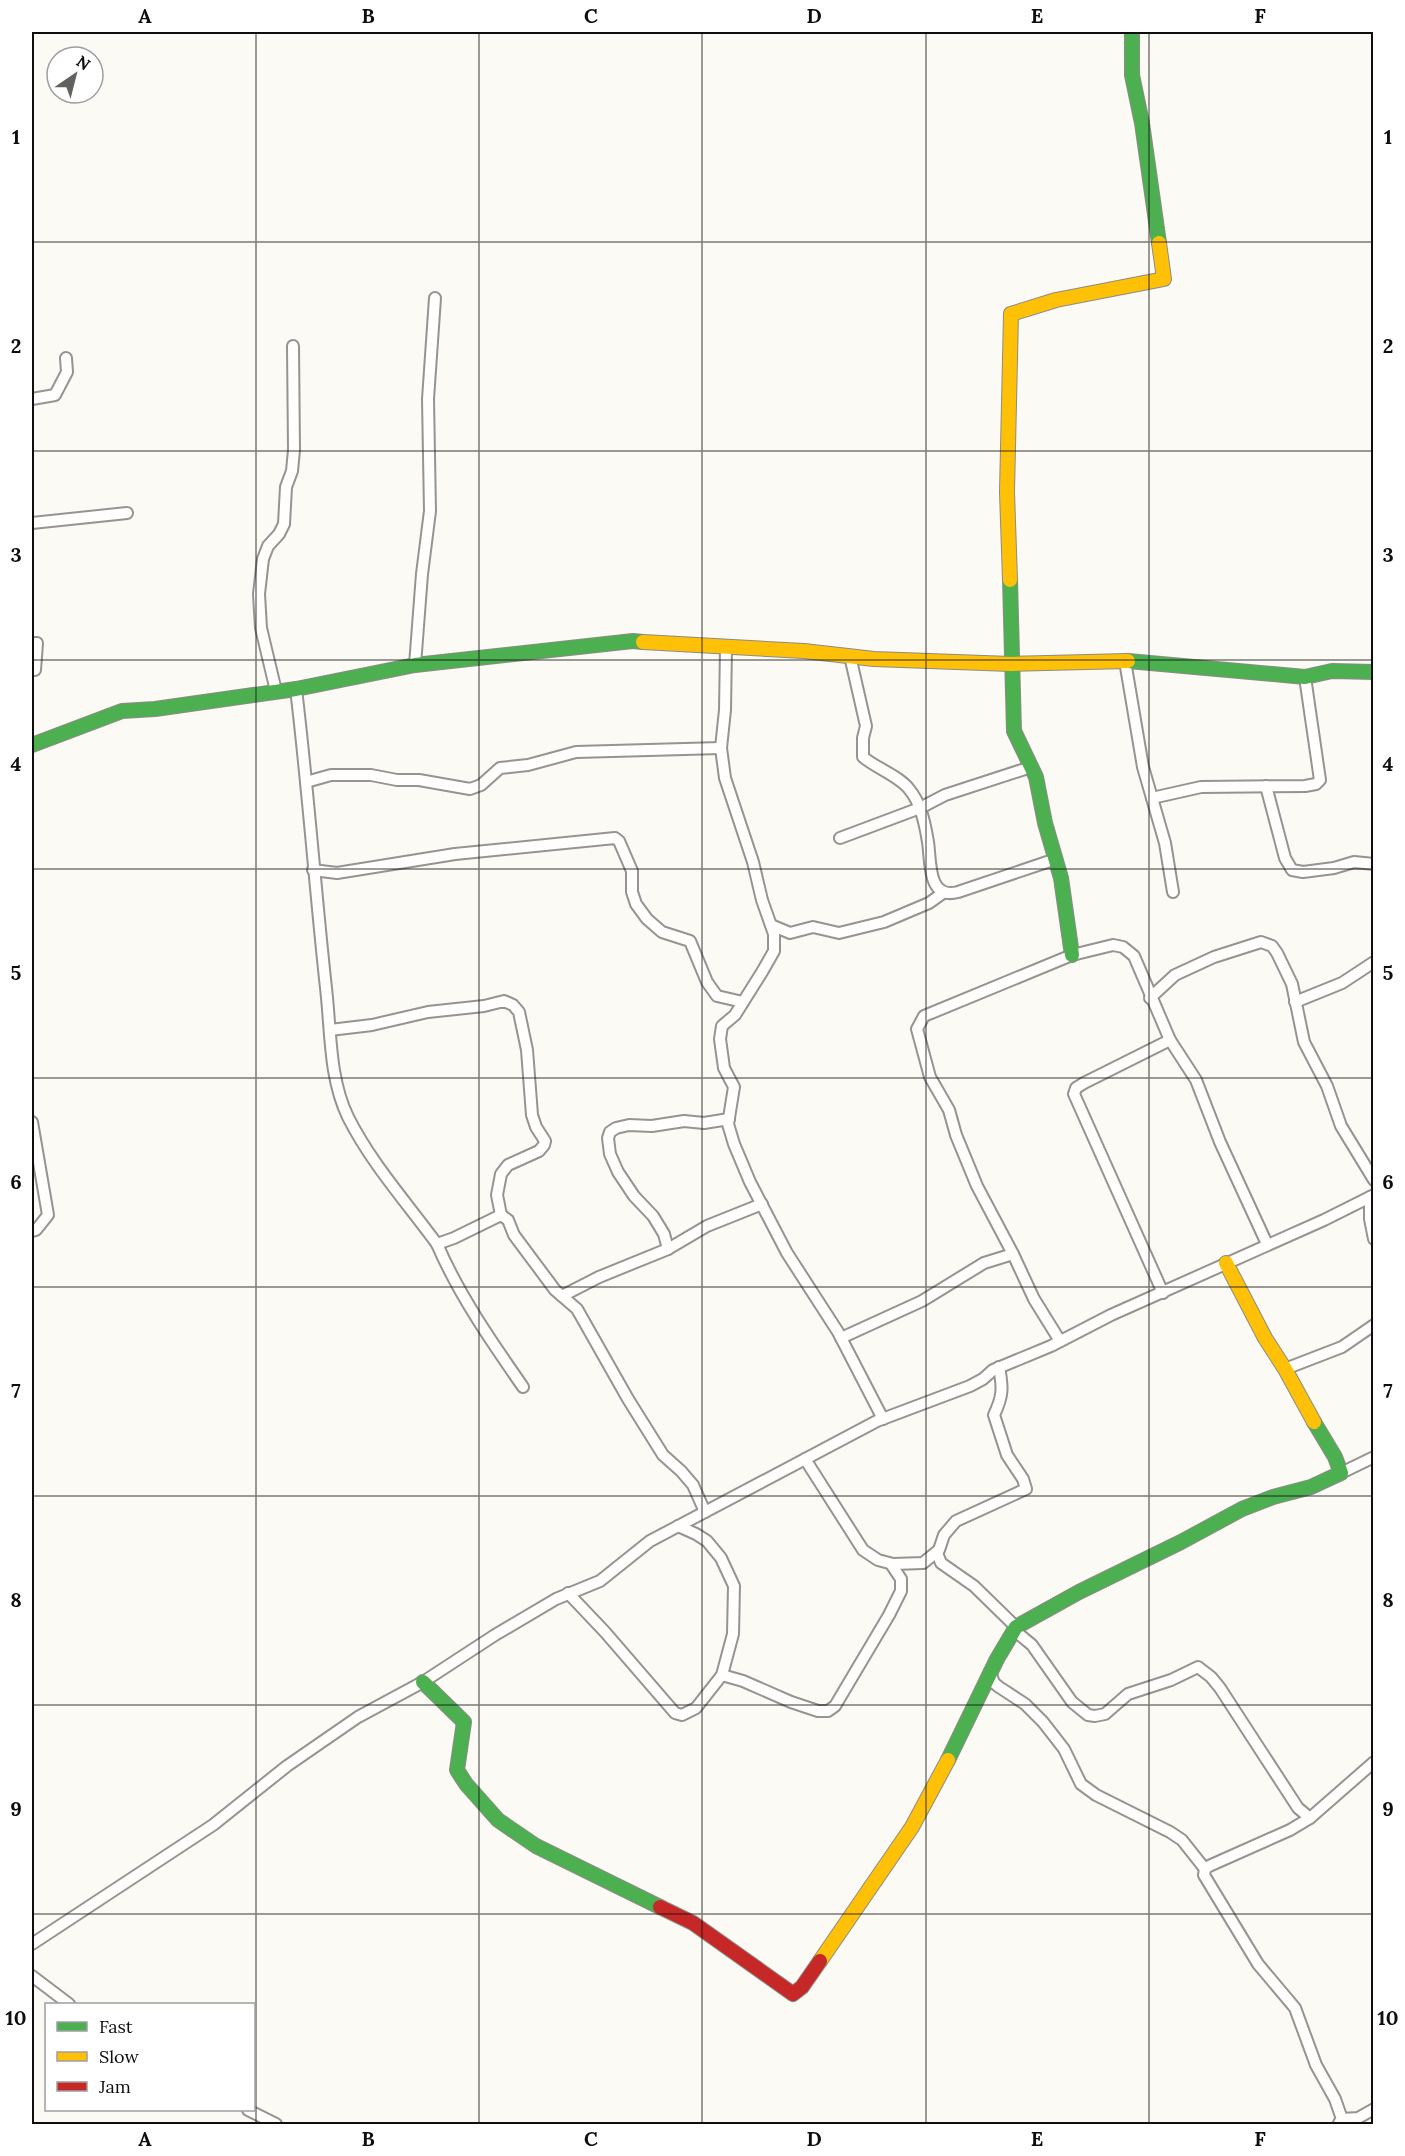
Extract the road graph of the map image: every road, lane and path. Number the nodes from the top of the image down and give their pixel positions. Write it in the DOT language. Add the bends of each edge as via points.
graph roads {
  1 [pos="1132,32"];
  2 [pos="435,298"];
  3 [pos="293,346"];
  4 [pos="66,358"];
  5 [pos="32,399"];
  6 [pos="127,513"];
  7 [pos="32,523"];
  8 [pos="32,643"];
  9 [pos="726,648"];
  10 [pos="850,656"];
  11 [pos="1125,661"];
  12 [pos="1011,664"];
  13 [pos="415,665"];
  14 [pos="35,670"];
  15 [pos="1374,672"];
  16 [pos="1305,677"];
  17 [pos="296,689"];
  18 [pos="276,691"];
  19 [pos="32,745"];
  20 [pos="721,748"];
  21 [pos="1031,767"];
  22 [pos="306,782"];
  23 [pos="1266,786"];
  24 [pos="1152,798"];
  25 [pos="920,808"];
  26 [pos="840,838"];
  27 [pos="1056,859"];
  28 [pos="1374,864"];
  29 [pos="313,870"];
  30 [pos="1173,892"];
  31 [pos="944,893"];
  32 [pos="771,925"];
  33 [pos="1072,955"];
  34 [pos="1374,963"];
  35 [pos="1150,998"];
  36 [pos="742,1002"];
  37 [pos="1296,1002"];
  38 [pos="330,1030"];
  39 [pos="1170,1040"];
  40 [pos="729,1119"];
  41 [pos="32,1122"];
  42 [pos="1374,1180"];
  43 [pos="1372,1196"];
  44 [pos="762,1203"];
  45 [pos="501,1215"];
  46 [pos="32,1232"];
  47 [pos="1374,1239"];
  48 [pos="437,1244"];
  49 [pos="1267,1244"];
  50 [pos="668,1249"];
  51 [pos="1013,1254"];
  52 [pos="1226,1263"];
  53 [pos="1163,1293"];
  54 [pos="562,1296"];
  55 [pos="1374,1325"];
  56 [pos="841,1338"];
  57 [pos="1059,1341"];
  58 [pos="999,1367"];
  59 [pos="1285,1370"];
  60 [pos="522,1387"];
  61 [pos="883,1419"];
  62 [pos="1374,1457"];
  63 [pos="805,1459"];
  64 [pos="1341,1473"];
  65 [pos="705,1512"];
  66 [pos="678,1526"];
  67 [pos="936,1553"];
  68 [pos="891,1564"];
  69 [pos="568,1593"];
  70 [pos="1015,1629"];
  71 [pos="990,1672"];
  72 [pos="722,1675"];
  73 [pos="423,1682"];
  74 [pos="1374,1762"];
  75 [pos="1310,1818"];
  76 [pos="1205,1869"];
  77 [pos="32,1944"];
  78 [pos="32,1976"];
  79 [pos="68,2003"];
  80 [pos="1374,2109"];
  81 [pos="252,2111"];
  82 [pos="1340,2122"];
  83 [pos="276,2124"];
  1 -- 12 [label="street" via="1132,75 1164,279 1056,300 1011,314 1007,492"];
  2 -- 13 [label="street" via="428,399 430,511"];
  3 -- 18 [label="street" via="292,471 286,487 284,524 263,559 259,594 261,628"];
  4 -- 5 [label="street" via="67,372 55,395"];
  6 -- 7 [label="street"];
  8 -- 14 [label="street" via="37,643"];
  9 -- 10 [label="street"];
  9 -- 13 [label="street" via="633,641"];
  9 -- 20 [label="street"];
  10 -- 12 [label="street"];
  10 -- 25 [label="street" via="866,726 863,757 909,787"];
  11 -- 12 [label="street"];
  11 -- 16 [label="street"];
  11 -- 24 [label="street"];
  12 -- 21 [label="street" via="1014,731"];
  13 -- 17 [label="street"];
  15 -- 16 [label="street" via="1332,671"];
  16 -- 23 [label="street" via="1320,780 1305,786"];
  17 -- 18 [label="street"];
  17 -- 22 [label="street"];
  18 -- 19 [label="street" via="122,711"];
  20 -- 22 [label="street" via="576,752 500,768 481,785 470,789 371,775 331,775"];
  20 -- 32 [label="street" via="725,778"];
  21 -- 25 [label="street" via="945,795"];
  21 -- 27 [label="street"];
  22 -- 29 [label="street"];
  23 -- 24 [label="street" via="1201,787"];
  23 -- 28 [label="street" via="1285,858 1292,870 1303,872 1354,862"];
  24 -- 30 [label="street"];
  25 -- 26 [label="street"];
  25 -- 31 [label="street" via="931,872"];
  27 -- 31 [label="street" via="958,892"];
  27 -- 33 [label="street"];
  29 -- 36 [label="street" via="337,873 455,854 615,838 632,872 636,904 647,919 662,932 690,941 717,996"];
  29 -- 38 [label="street"];
  31 -- 32 [label="street" via="884,922 839,933 813,927 790,933"];
  32 -- 36 [label="street" via="774,951"];
  33 -- 35 [label="street" via="1113,945 1123,947 1134,956"];
  33 -- 51 [label="street" via="924,1016 917,1029 930,1077 949,1110 977,1186"];
  34 -- 37 [label="street" via="1342,983"];
  35 -- 37 [label="street" via="1175,975 1261,942 1277,953"];
  35 -- 39 [label="street"];
  36 -- 40 [label="street" via="722,1026 720,1039 723,1068 734,1087"];
  37 -- 42 [label="street" via="1304,1042 1327,1086 1341,1126"];
  38 -- 45 [label="street" via="504,1001 513,1005 519,1012 527,1050 532,1115 545,1142 539,1150 508,1165 501,1174 497,1195"];
  38 -- 48 [label="street" via="333,1069 348,1116"];
  39 -- 49 [label="street" via="1196,1080"];
  39 -- 53 [label="street" via="1084,1083 1074,1094"];
  40 -- 44 [label="street" via="734,1144"];
  40 -- 50 [label="street" via="629,1125 610,1132 610,1154 618,1172 653,1216"];
  41 -- 46 [label="street" via="48,1215"];
  43 -- 47 [label="street" via="1370,1219"];
  43 -- 49 [label="street"];
  44 -- 50 [label="street" via="707,1226"];
  44 -- 56 [label="street" via="787,1253"];
  45 -- 48 [label="street"];
  45 -- 54 [label="street"];
  48 -- 60 [label="street" via="481,1327"];
  49 -- 52 [label="street"];
  50 -- 54 [label="street" via="599,1276"];
  51 -- 56 [label="street" via="984,1263 922,1301"];
  51 -- 57 [label="street"];
  52 -- 53 [label="street"];
  52 -- 59 [label="street"];
  53 -- 57 [label="street"];
  54 -- 65 [label="street" via="577,1309 663,1455 693,1485"];
  55 -- 59 [label="street" via="1342,1347"];
  56 -- 61 [label="street"];
  57 -- 58 [label="street"];
  58 -- 61 [label="street" via="970,1386"];
  58 -- 67 [label="street" via="1002,1392 994,1415 1008,1455 1026,1489 956,1521"];
  59 -- 64 [label="street"];
  61 -- 63 [label="street"];
  62 -- 64 [label="street"];
  63 -- 65 [label="street"];
  63 -- 68 [label="street" via="862,1550"];
  64 -- 70 [label="street" via="1242,1509"];
  65 -- 66 [label="street"];
  66 -- 69 [label="street" via="650,1541 600,1581"];
  66 -- 72 [label="street" via="707,1541 721,1558 734,1586 733,1634"];
  67 -- 68 [label="street" via="923,1563"];
  67 -- 70 [label="street" via="941,1563 974,1586"];
  68 -- 72 [label="street" via="901,1579 901,1591 835,1706 828,1711 791,1702"];
  69 -- 72 [label="street" via="675,1713 682,1715 696,1708"];
  69 -- 73 [label="street"];
  70 -- 71 [label="street"];
  70 -- 75 [label="street" via="1032,1645 1072,1702 1095,1716 1105,1714 1128,1694 1198,1667 1220,1688 1298,1808"];
  71 -- 73 [label="street" via="912,1827 860,1906 794,1994 693,1923 536,1846 498,1820 457,1770 464,1722"];
  71 -- 76 [label="street" via="994,1683 1043,1722 1064,1749 1081,1784 1182,1840"];
  73 -- 77 [label="street" via="357,1717 213,1825"];
  74 -- 75 [label="street"];
  75 -- 76 [label="street"];
  76 -- 82 [label="street" via="1207,1882 1258,1964 1295,2008 1316,2065 1335,2099"];
  78 -- 79 [label="street"];
  80 -- 82 [label="street"];
  81 -- 83 [label="street"];
}
